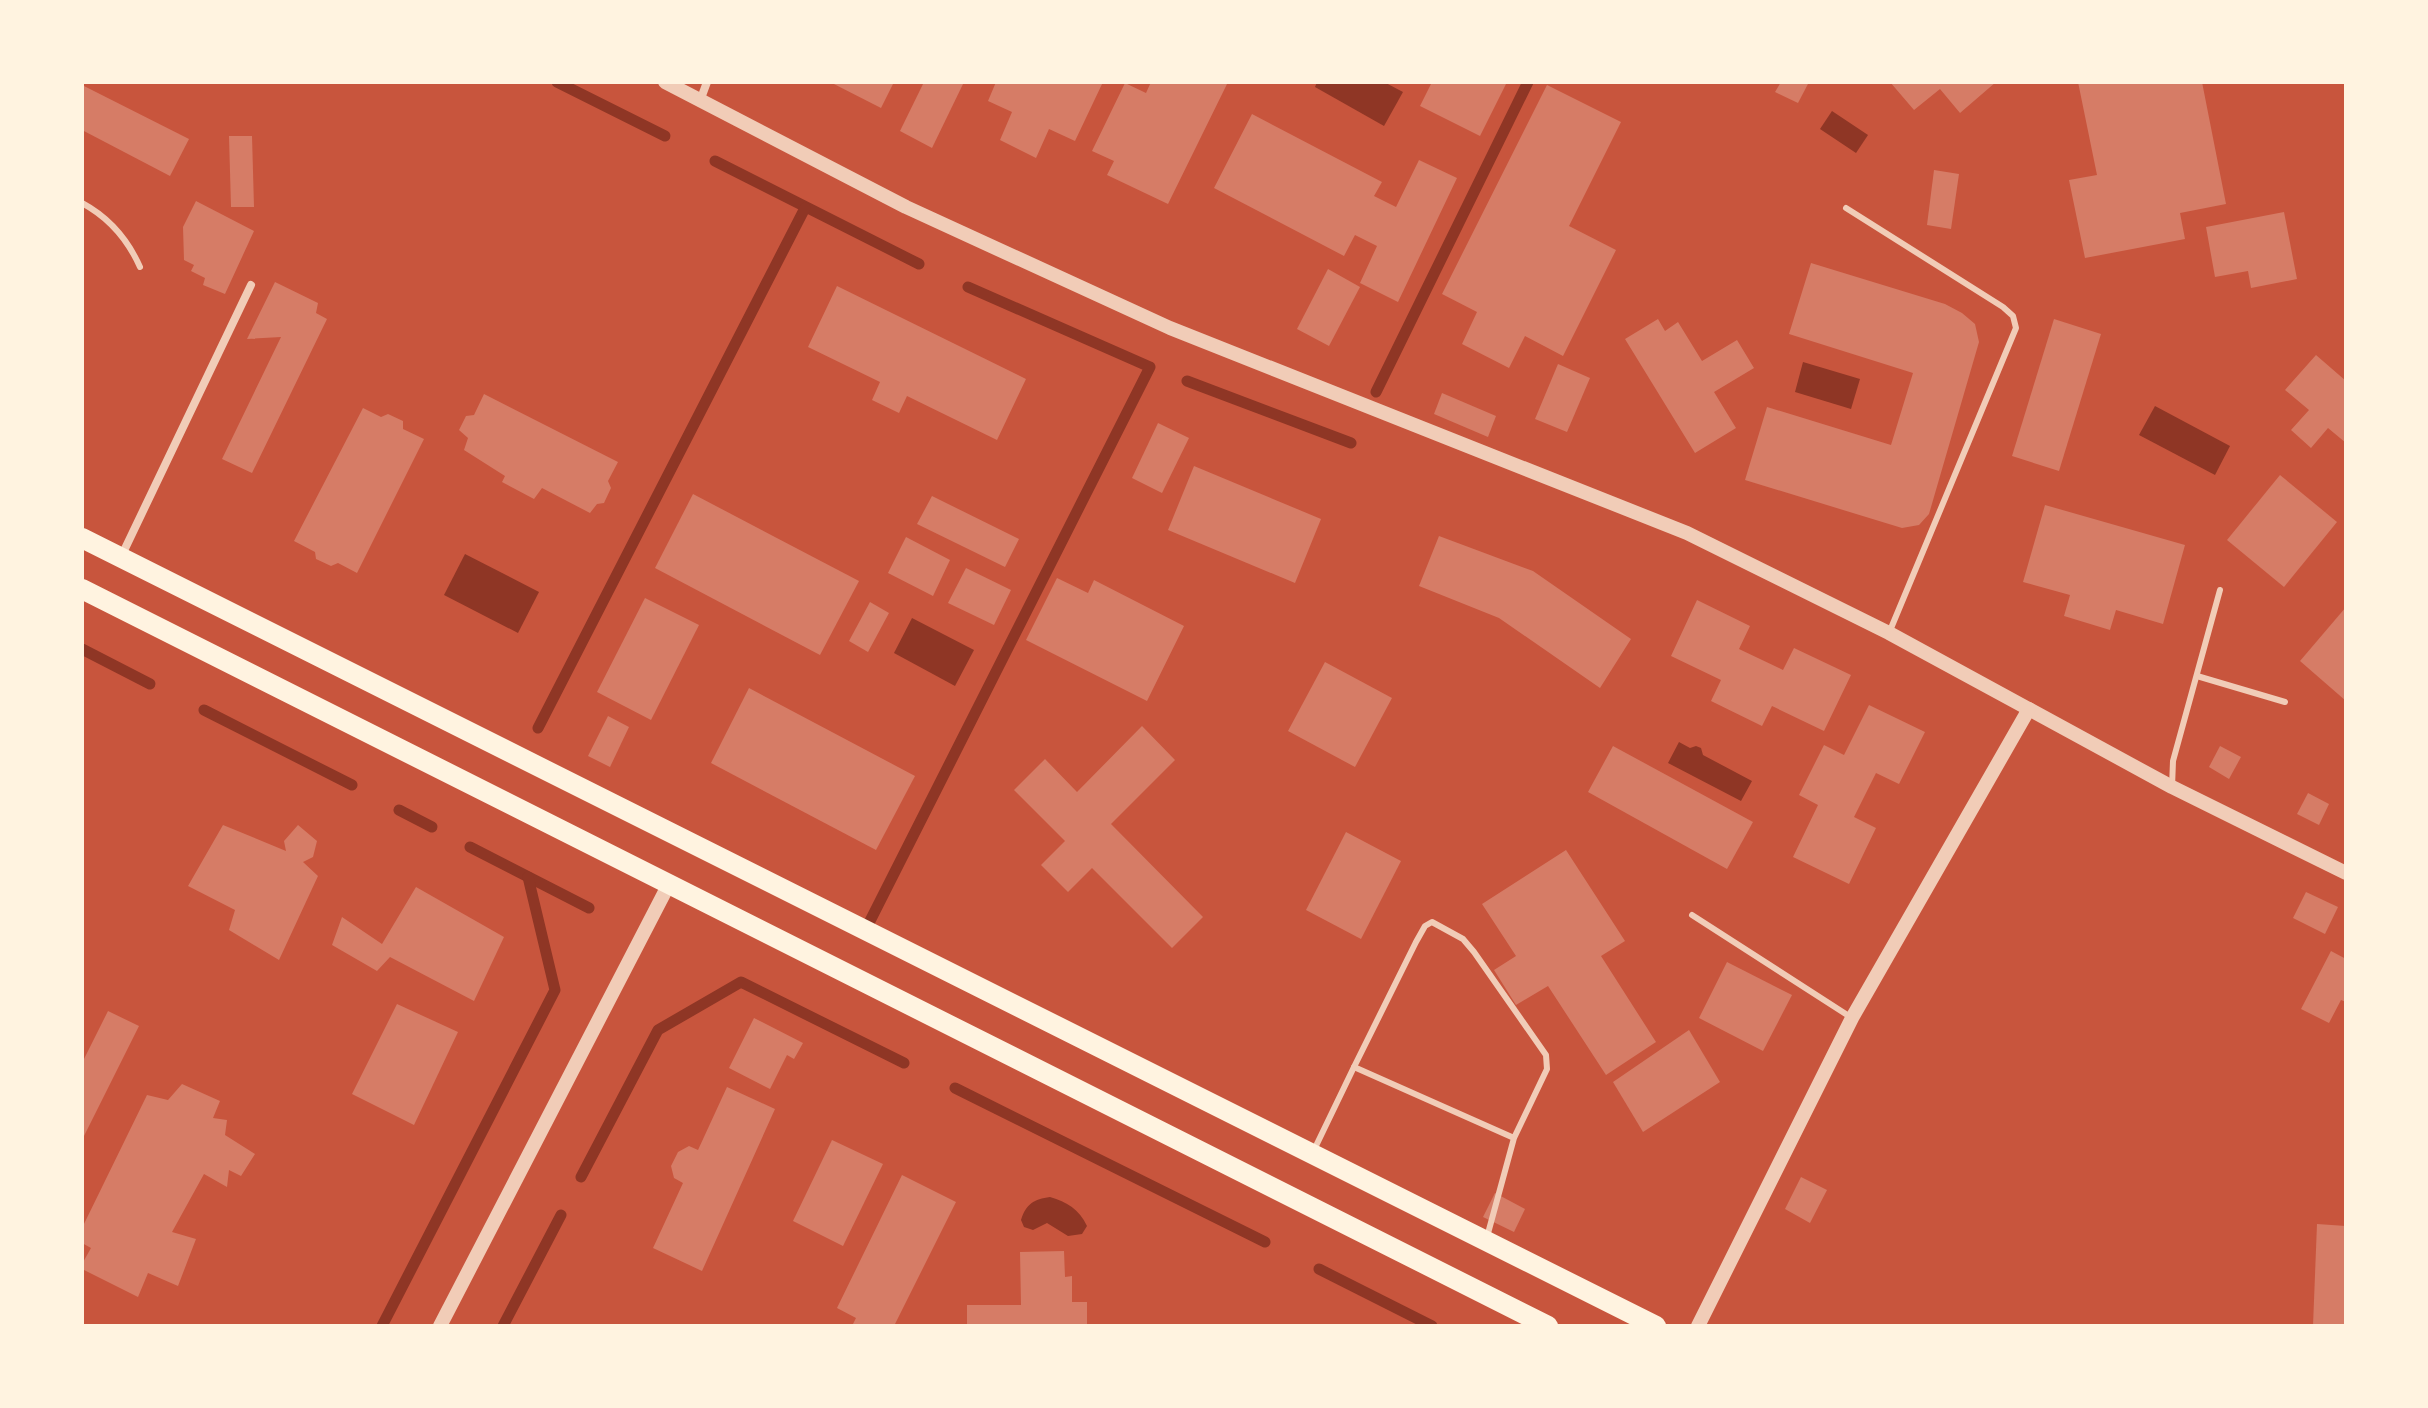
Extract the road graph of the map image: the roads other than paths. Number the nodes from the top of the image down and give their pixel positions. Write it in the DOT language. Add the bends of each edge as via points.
graph roads {
  1 [pos="665,82"];
  2 [pos="707,82"];
  3 [pos="700,101"];
  4 [pos="82,203"];
  5 [pos="1846,208"];
  6 [pos="140,267"];
  7 [pos="251,285"];
  8 [pos="82,538"];
  9 [pos="121,557"];
  10 [pos="82,589"];
  11 [pos="2220,590"];
  12 [pos="1889,633"];
  13 [pos="2197,676"];
  14 [pos="2285,702"];
  15 [pos="2029,709"];
  16 [pos="2172,787"];
  17 [pos="2346,873"];
  18 [pos="670,882"];
  19 [pos="1692,915"];
  20 [pos="1852,1018"];
  21 [pos="1354,1067"];
  22 [pos="1514,1138"];
  23 [pos="1313,1152"];
  24 [pos="1486,1241"];
  25 [pos="440,1326"];
  26 [pos="1548,1326"];
  27 [pos="1656,1326"];
  28 [pos="1698,1326"];
  1 -- 3 [label="street"];
  2 -- 3 [label="street"];
  3 -- 12 [label="street" via="906,207 1170,328 1687,533"];
  4 -- 6 [label="lane" via="112,226"];
  5 -- 12 [label="lane" via="2003,307 2016,328"];
  7 -- 9 [label="street"];
  8 -- 9 [label="main road"];
  9 -- 23 [label="main road"];
  10 -- 18 [label="main road"];
  11 -- 13 [label="lane"];
  12 -- 15 [label="street"];
  13 -- 14 [label="lane"];
  13 -- 16 [label="lane" via="2173,761"];
  15 -- 16 [label="street"];
  15 -- 20 [label="street"];
  16 -- 17 [label="street"];
  18 -- 25 [label="street"];
  18 -- 26 [label="main road"];
  19 -- 20 [label="lane"];
  20 -- 28 [label="street"];
  21 -- 22 [label="lane"];
  21 -- 22 [label="lane" via="1416,942 1432,922 1463,939 1546,1055 1547,1069"];
  21 -- 23 [label="lane"];
  22 -- 24 [label="lane"];
  23 -- 24 [label="main road"];
  24 -- 27 [label="main road"];
}
